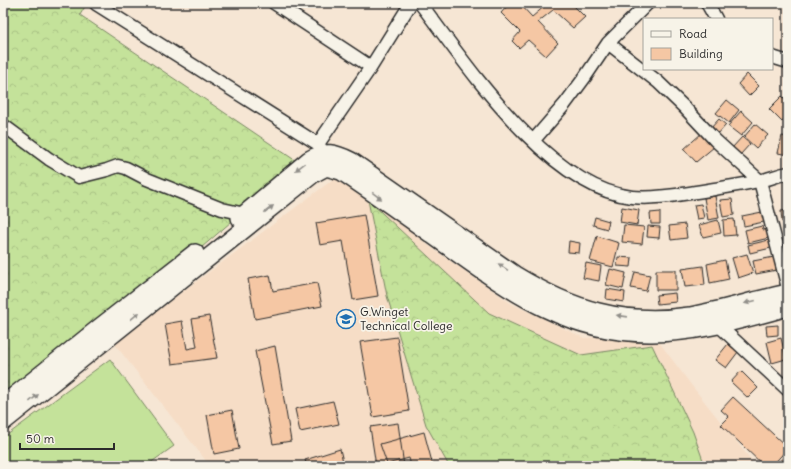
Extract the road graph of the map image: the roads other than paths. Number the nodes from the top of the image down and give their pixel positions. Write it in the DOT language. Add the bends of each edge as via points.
graph roads {
  1 [pos="274,3"];
  2 [pos="411,3"];
  3 [pos="420,3"];
  4 [pos="648,3"];
  5 [pos="707,3"];
  6 [pos="96,4"];
  7 [pos="715,18"];
  8 [pos="608,43"];
  9 [pos="773,57"];
  10 [pos="788,62"];
  11 [pos="371,67"];
  12 [pos="3,125"];
  13 [pos="533,141"];
  14 [pos="321,149"];
  15 [pos="788,173"];
  16 [pos="760,180"];
  17 [pos="245,214"];
  18 [pos="788,288"];
  19 [pos="788,293"];
  20 [pos="788,307"];
  21 [pos="712,319"];
  22 [pos="782,376"];
  23 [pos="788,390"];
  24 [pos="3,405"];
  25 [pos="3,422"];
  1 -- 11 [label="street"];
  2 -- 11 [label="street"];
  3 -- 13 [label="street" via="489,94 514,124"];
  4 -- 8 [label="street"];
  5 -- 7 [label="street"];
  6 -- 14 [label="street"];
  8 -- 13 [label="street" via="569,98"];
  8 -- 16 [label="street" via="658,82 715,140"];
  9 -- 10 [label="street"];
  11 -- 14 [label="street"];
  12 -- 17 [label="street" via="49,159 79,177 118,166 222,209"];
  13 -- 16 [label="street" via="569,171 586,181 605,190 632,197 678,194"];
  14 -- 17 [label="main road, one-way"];
  21 -- 14 [label="main road, one-way" via="636,318 596,312 556,298 515,275 352,161"];
  15 -- 16 [label="street"];
  16 -- 18 [label="street"];
  17 -- 24 [label="main road"];
  19 -- 21 [label="main road, one-way"];
  20 -- 21 [label="main road"];
  21 -- 22 [label="street"];
  25 -- 21 [label="main road, one-way" via="313,174 326,167 341,171 506,287 568,319 620,331 652,333 684,331"];
  22 -- 23 [label="street"];
}
